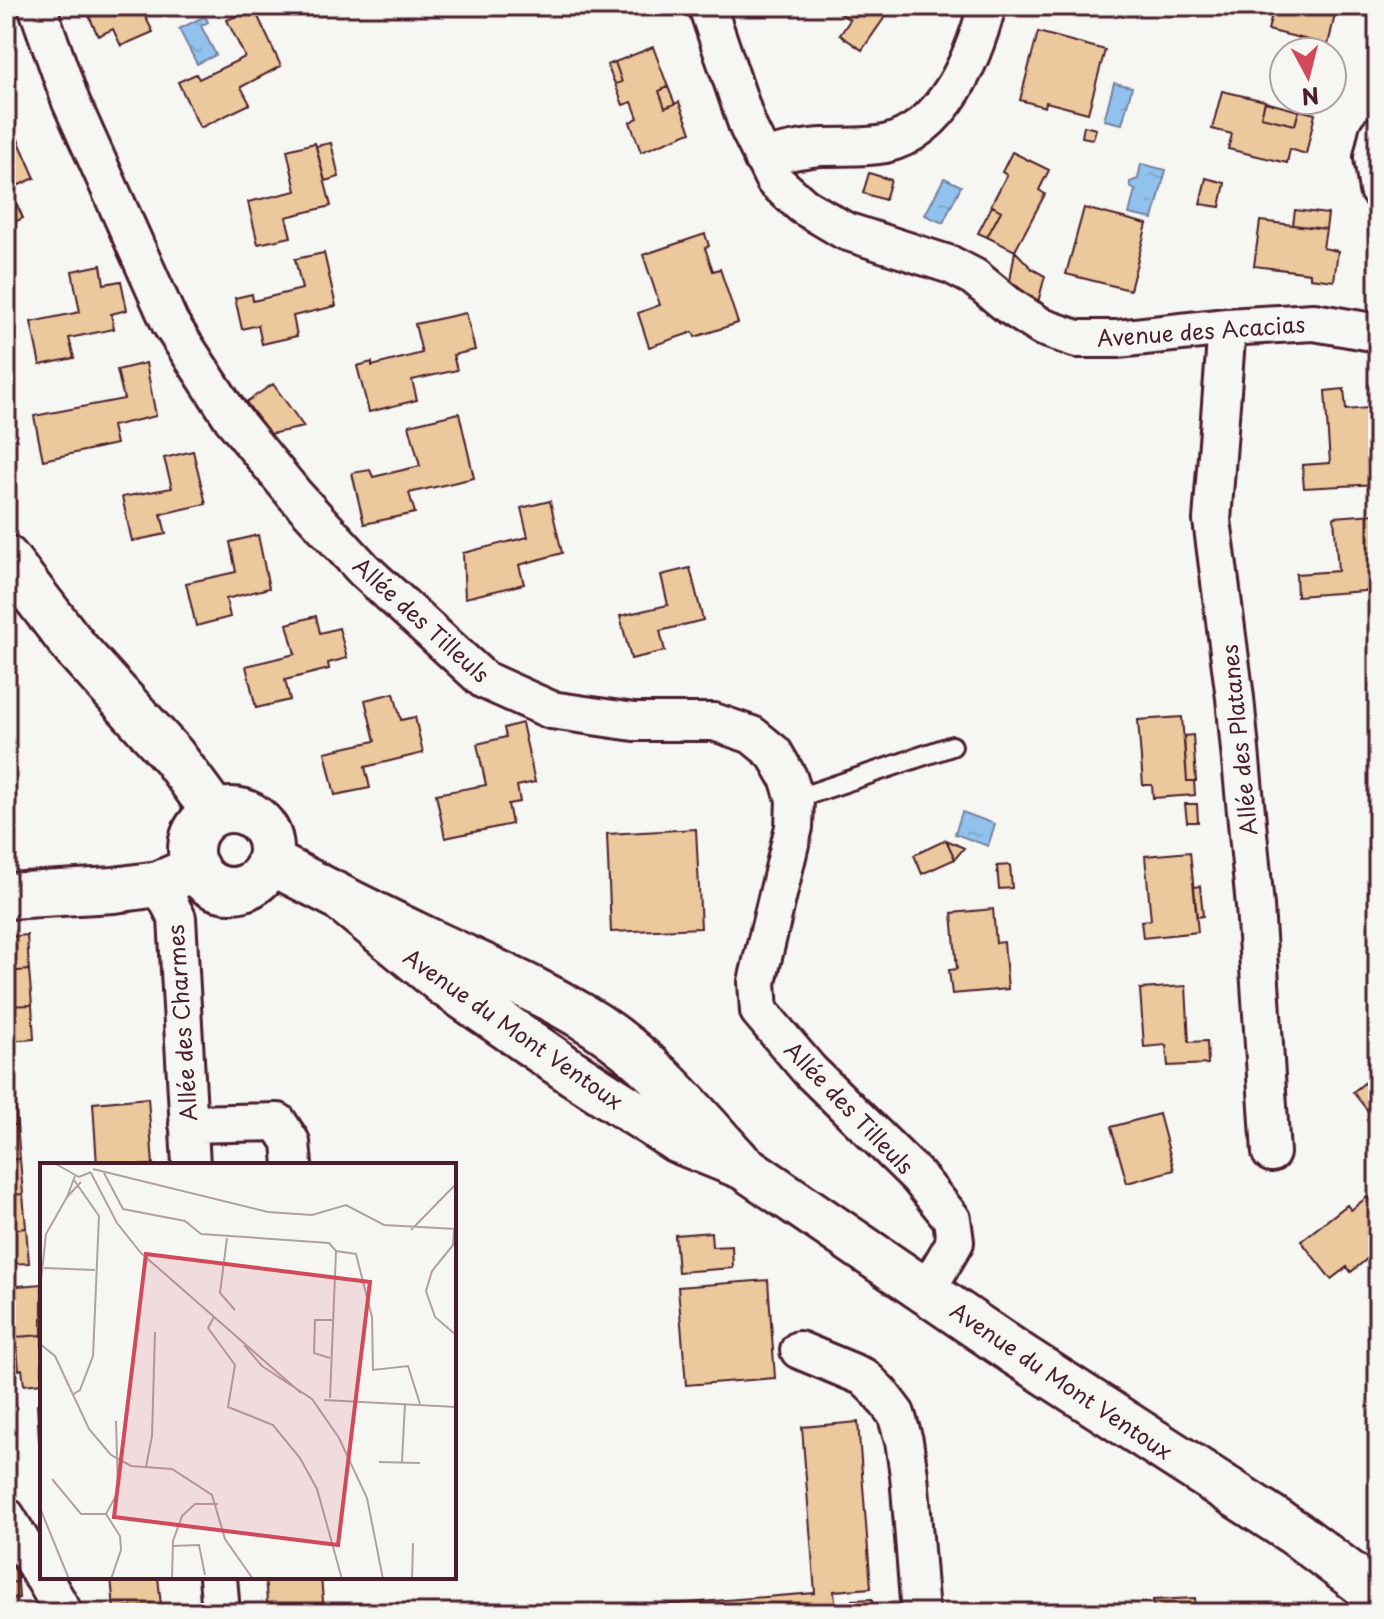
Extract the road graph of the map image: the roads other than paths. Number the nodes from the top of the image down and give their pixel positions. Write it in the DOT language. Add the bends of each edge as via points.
graph roads {
  1 [pos="37,6"];
  2 [pos="707,6"];
  3 [pos="987,6"];
  4 [pos="1378,135"];
  5 [pos="762,158"];
  6 [pos="1378,190"];
  7 [pos="1227,327"];
  8 [pos="1378,333"];
  9 [pos="6,558"];
  10 [pos="952,746"];
  11 [pos="795,799"];
  12 [pos="215,813"];
  13 [pos="269,861"];
  14 [pos="177,876"];
  15 [pos="6,882"];
  16 [pos="6,896"];
  17 [pos="188,1124"];
  18 [pos="1271,1153"];
  19 [pos="191,1163"];
  20 [pos="293,1163"];
  21 [pos="927,1290"];
  22 [pos="799,1350"];
  23 [pos="6,1516"];
  24 [pos="40,1573"];
  25 [pos="44,1579"];
  26 [pos="218,1579"];
  27 [pos="1378,1595"];
  28 [pos="64,1613"];
  29 [pos="221,1613"];
  30 [pos="920,1613"];
  1 -- 11 [label="street, Allée des Tilleuls" via="71,102 170,323 232,418 364,570 484,680 551,710 634,722 714,722 752,735 774,753"];
  2 -- 5 [label="street, Avenue des Acacias"];
  3 -- 5 [label="street" via="956,84 911,133 883,144 801,148"];
  4 -- 6 [label="street" via="1373,157"];
  5 -- 7 [label="street, Avenue des Acacias" via="774,180 822,219 868,240 951,265 1063,336 1117,339"];
  7 -- 8 [label="street, Avenue des Acacias" via="1314,322"];
  7 -- 18 [label="street, Allée des Platanes" via="1212,520 1255,906"];
  9 -- 12 [label="street" via="76,649 168,749"];
  10 -- 11 [label="lane"];
  11 -- 21 [label="street, Allée des Tilleuls" via="794,827 757,982 759,1011 952,1219 955,1242"];
  12 -- 13 [label="street" via="241,811 252,816 268,835"];
  12 -- 14 [label="street" via="196,830 191,856"];
  13 -- 14 [label="street" via="254,882 242,888"];
  13 -- 21 [label="street, Avenue du Mont Ventoux" via="336,895 446,985 608,1097 677,1140 744,1167"];
  14 -- 16 [label="street" via="114,890"];
  14 -- 17 [label="street, Allée des Charmes"];
  15 -- 16 [label="lane"];
  17 -- 19 [label="street, Allée des Charmes"];
  17 -- 20 [label="street" via="278,1122 291,1142"];
  21 -- 27 [label="street, Avenue du Mont Ventoux" via="1295,1533"];
  22 -- 30 [label="street" via="864,1377 896,1414 909,1475"];
  23 -- 24 [label="street"];
  25 -- 28 [label="street"];
  26 -- 29 [label="street"];
}
